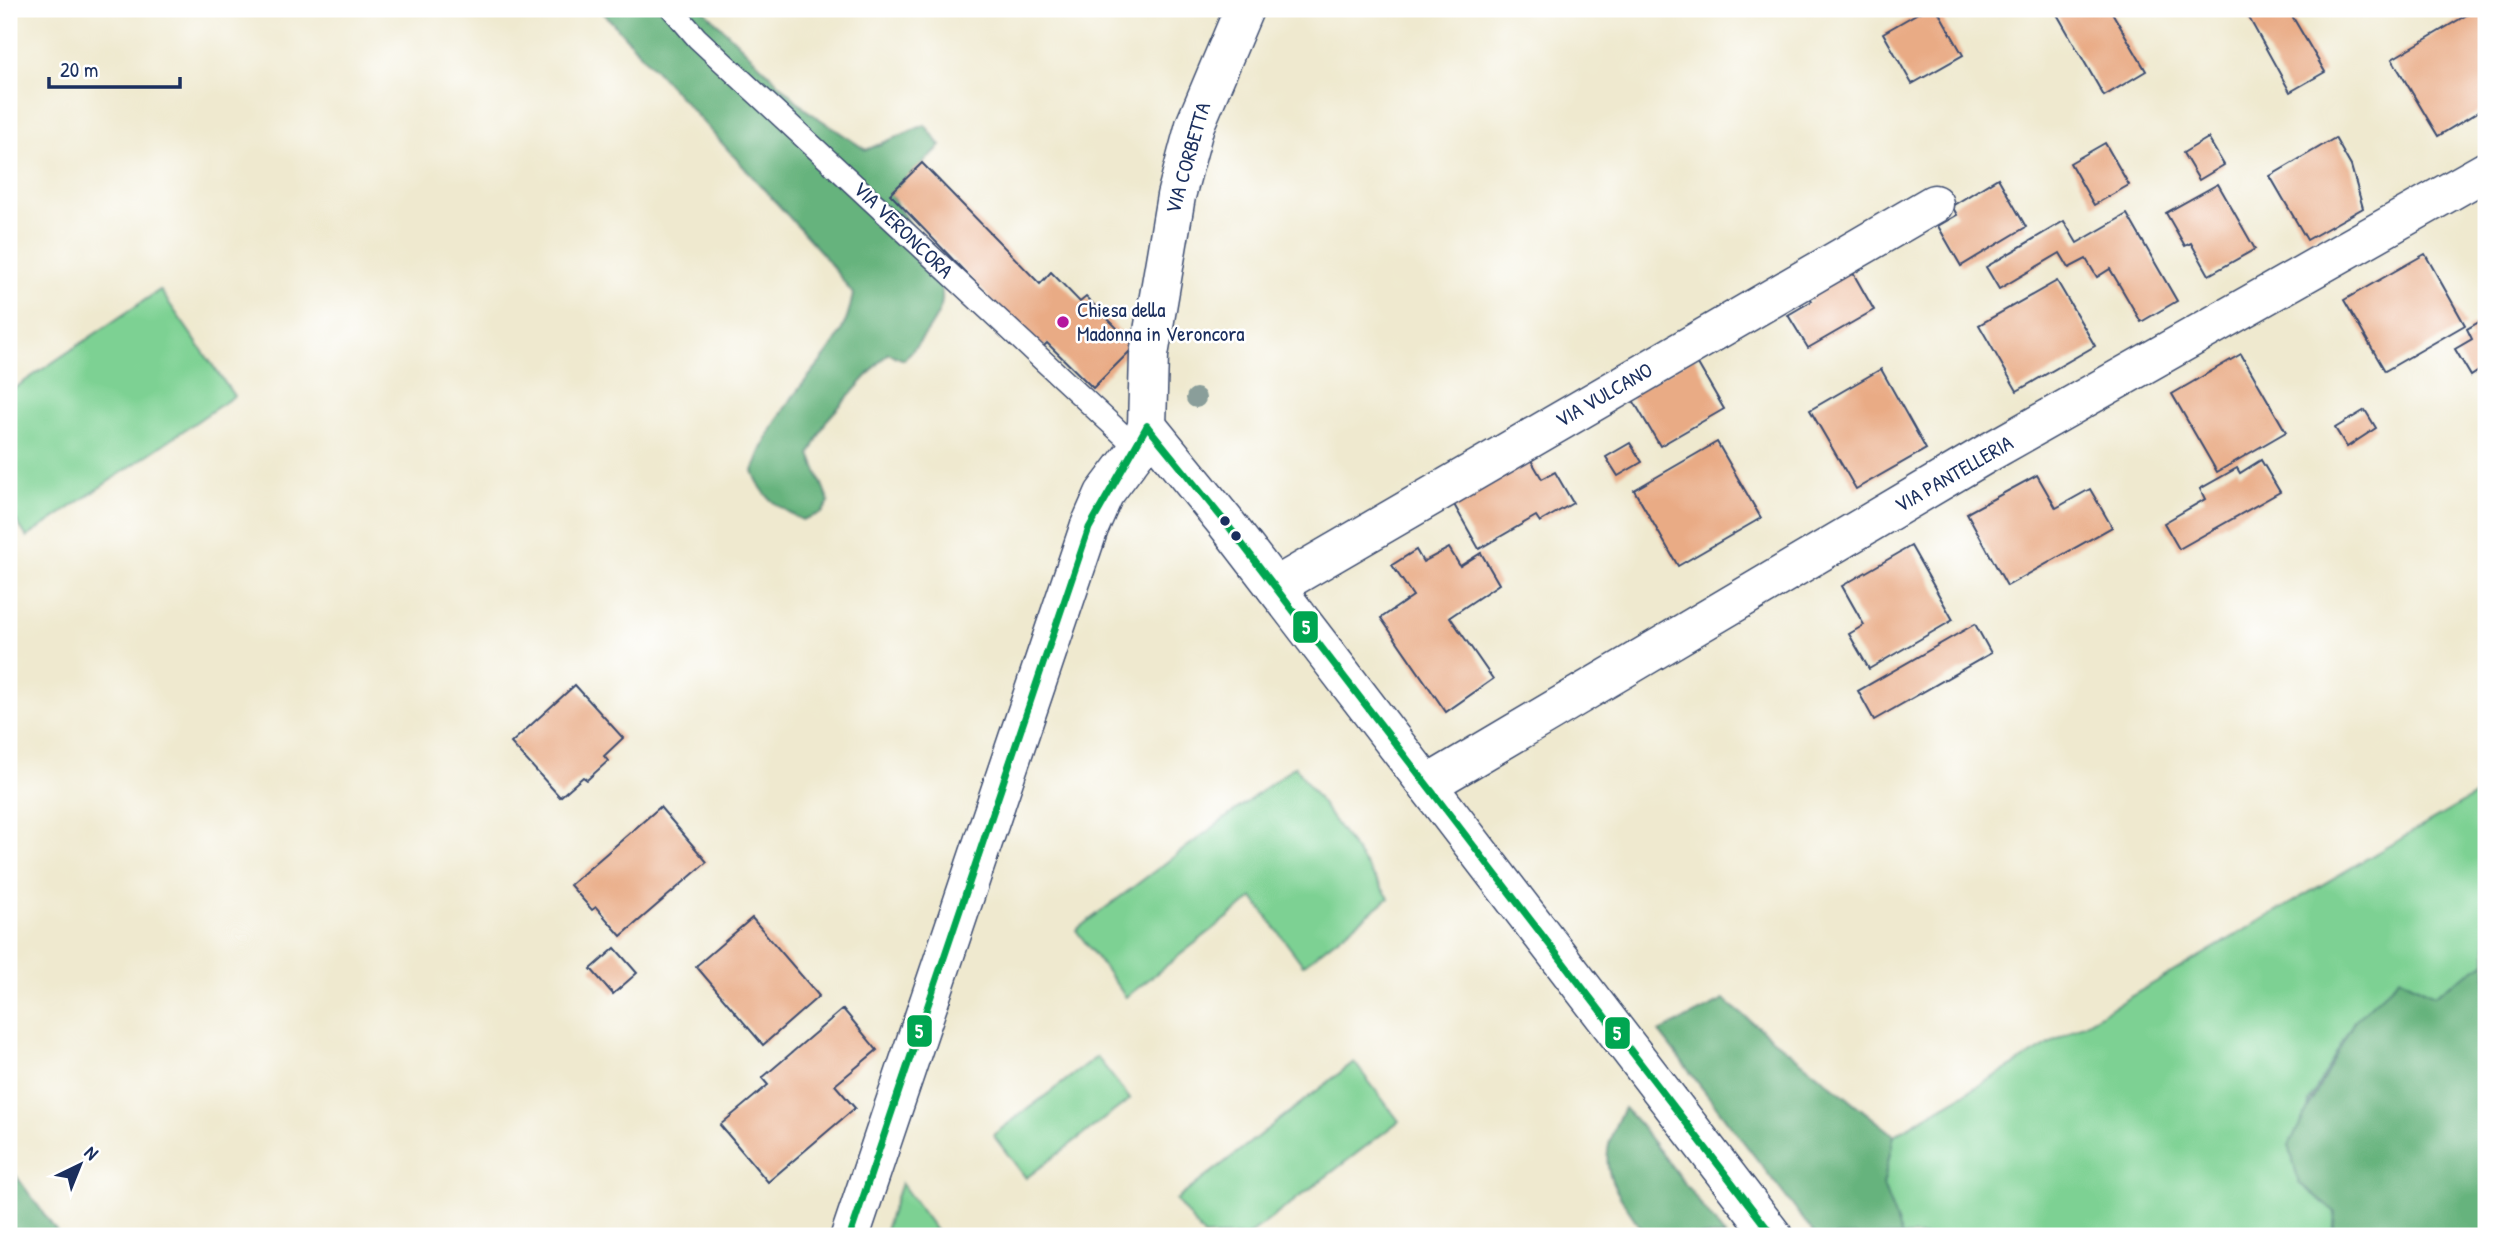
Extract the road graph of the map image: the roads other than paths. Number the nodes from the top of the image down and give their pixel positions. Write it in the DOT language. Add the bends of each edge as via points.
graph roads {
  1 [pos="672,9"];
  2 [pos="1244,9"];
  3 [pos="2486,171"];
  4 [pos="1934,204"];
  5 [pos="1135,449"];
  6 [pos="1275,587"];
  7 [pos="1427,785"];
  8 [pos="850,1236"];
  9 [pos="1773,1236"];
  1 -- 5 [label="lane, VIA VERONCORA" via="697,38"];
  2 -- 5 [label="street, VIA CORBETTA" via="1195,125 1167,233"];
  3 -- 7 [label="street, VIA PANTELLERIA" via="1986,454"];
  4 -- 6 [label="street, VIA VULCANO"];
  5 -- 6 [label="street"];
  5 -- 8 [label="street" via="1092,521"];
  6 -- 7 [label="street"];
  7 -- 9 [label="street"];
}
